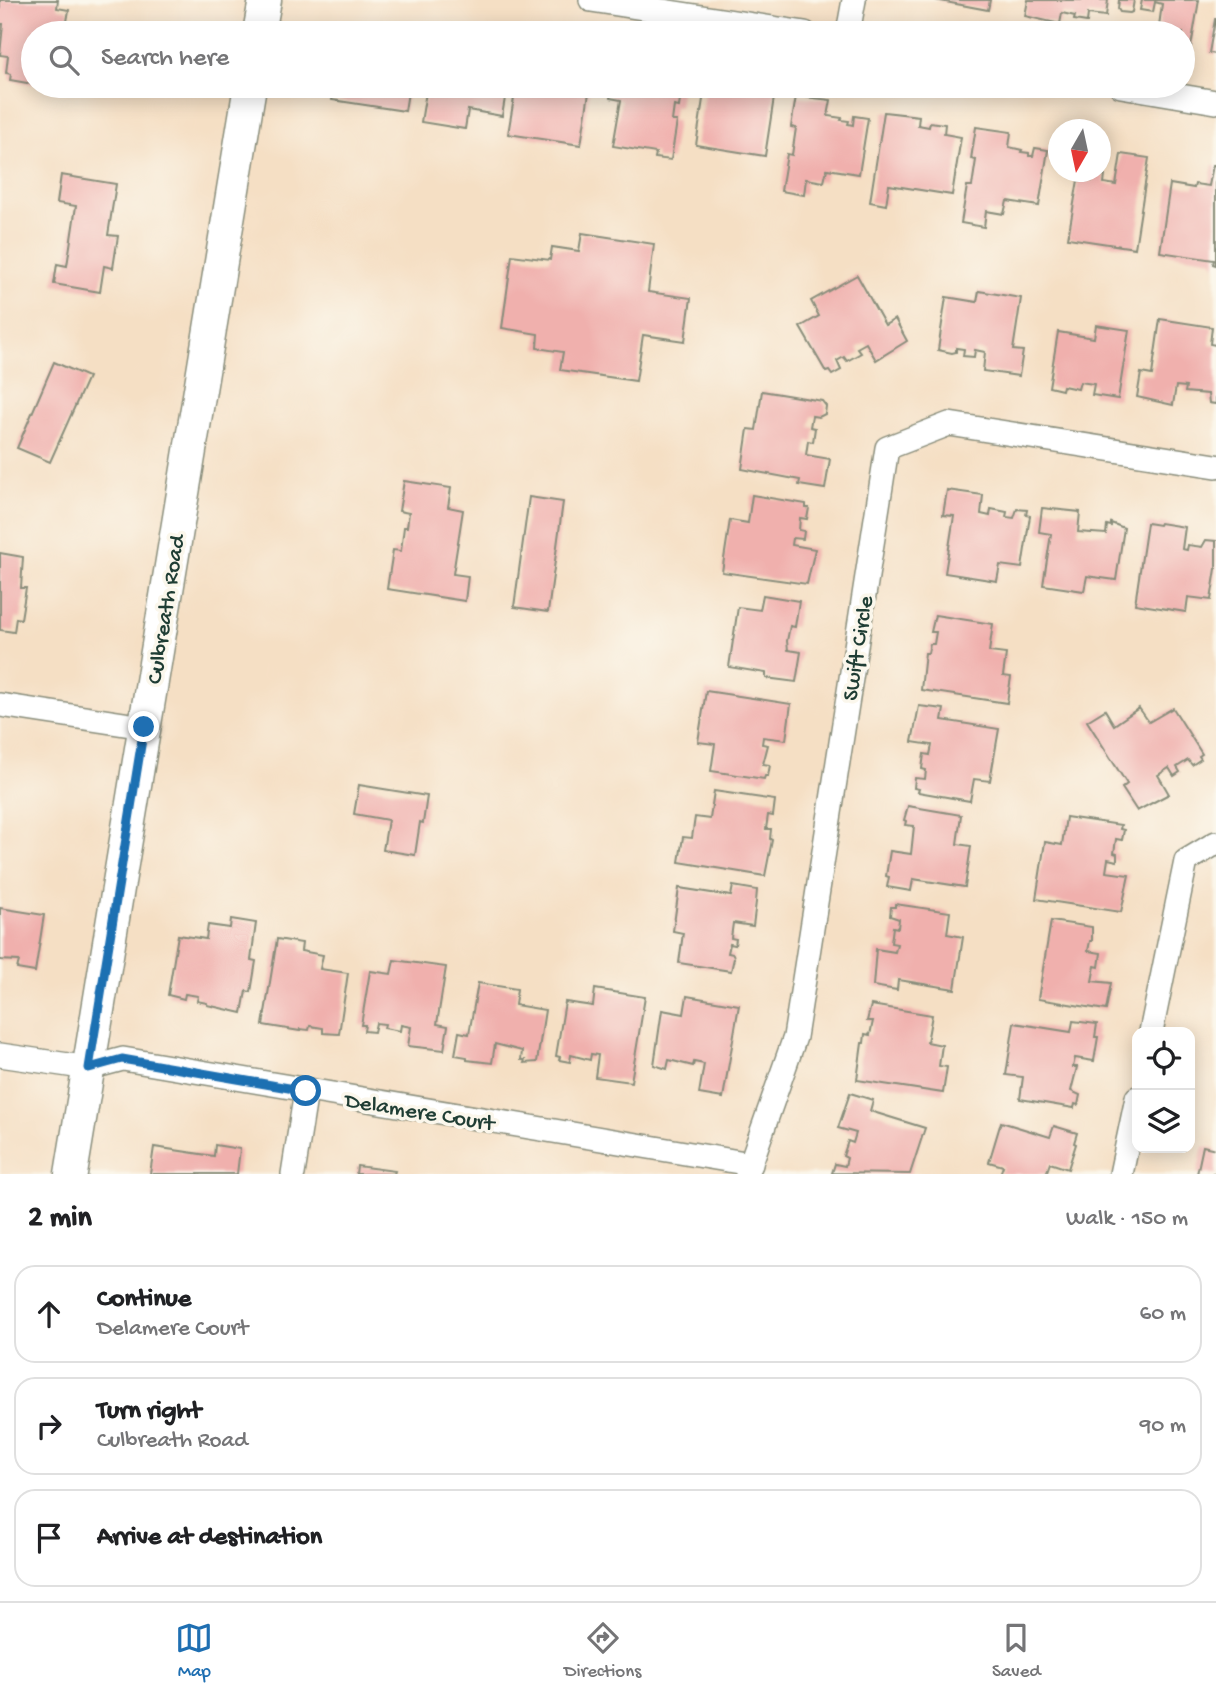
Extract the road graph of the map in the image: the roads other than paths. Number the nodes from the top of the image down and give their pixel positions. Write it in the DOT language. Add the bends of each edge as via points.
graph roads {
  1 [pos="265,0"];
  2 [pos="591,0"];
  3 [pos="854,0"];
  4 [pos="261,21"];
  5 [pos="727,21"];
  6 [pos="850,21"];
  7 [pos="248,98"];
  8 [pos="1192,98"];
  9 [pos="1216,102"];
  10 [pos="1216,466"];
  11 [pos="0,705"];
  12 [pos="144,727"];
  13 [pos="1216,843"];
  14 [pos="1152,1027"];
  15 [pos="0,1055"];
  16 [pos="89,1068"];
  17 [pos="306,1091"];
  18 [pos="1132,1122"];
  19 [pos="749,1169"];
  20 [pos="71,1174"];
  21 [pos="293,1174"];
  22 [pos="1121,1174"];
  1 -- 4 [label="street"];
  2 -- 5 [label="street"];
  3 -- 6 [label="street"];
  7 -- 12 [label="street, Culbreath Road"];
  8 -- 9 [label="street"];
  10 -- 19 [label="street, Swift Circle" via="949,424 887,448 795,1037"];
  11 -- 12 [label="street"];
  12 -- 16 [label="street, Culbreath Road"];
  13 -- 14 [label="street" via="1186,861"];
  15 -- 16 [label="street"];
  16 -- 17 [label="street, Delamere Court" via="122,1059"];
  16 -- 20 [label="street, Culbreath Road"];
  17 -- 19 [label="street, Delamere Court"];
  17 -- 21 [label="street"];
  18 -- 22 [label="street"];
}
